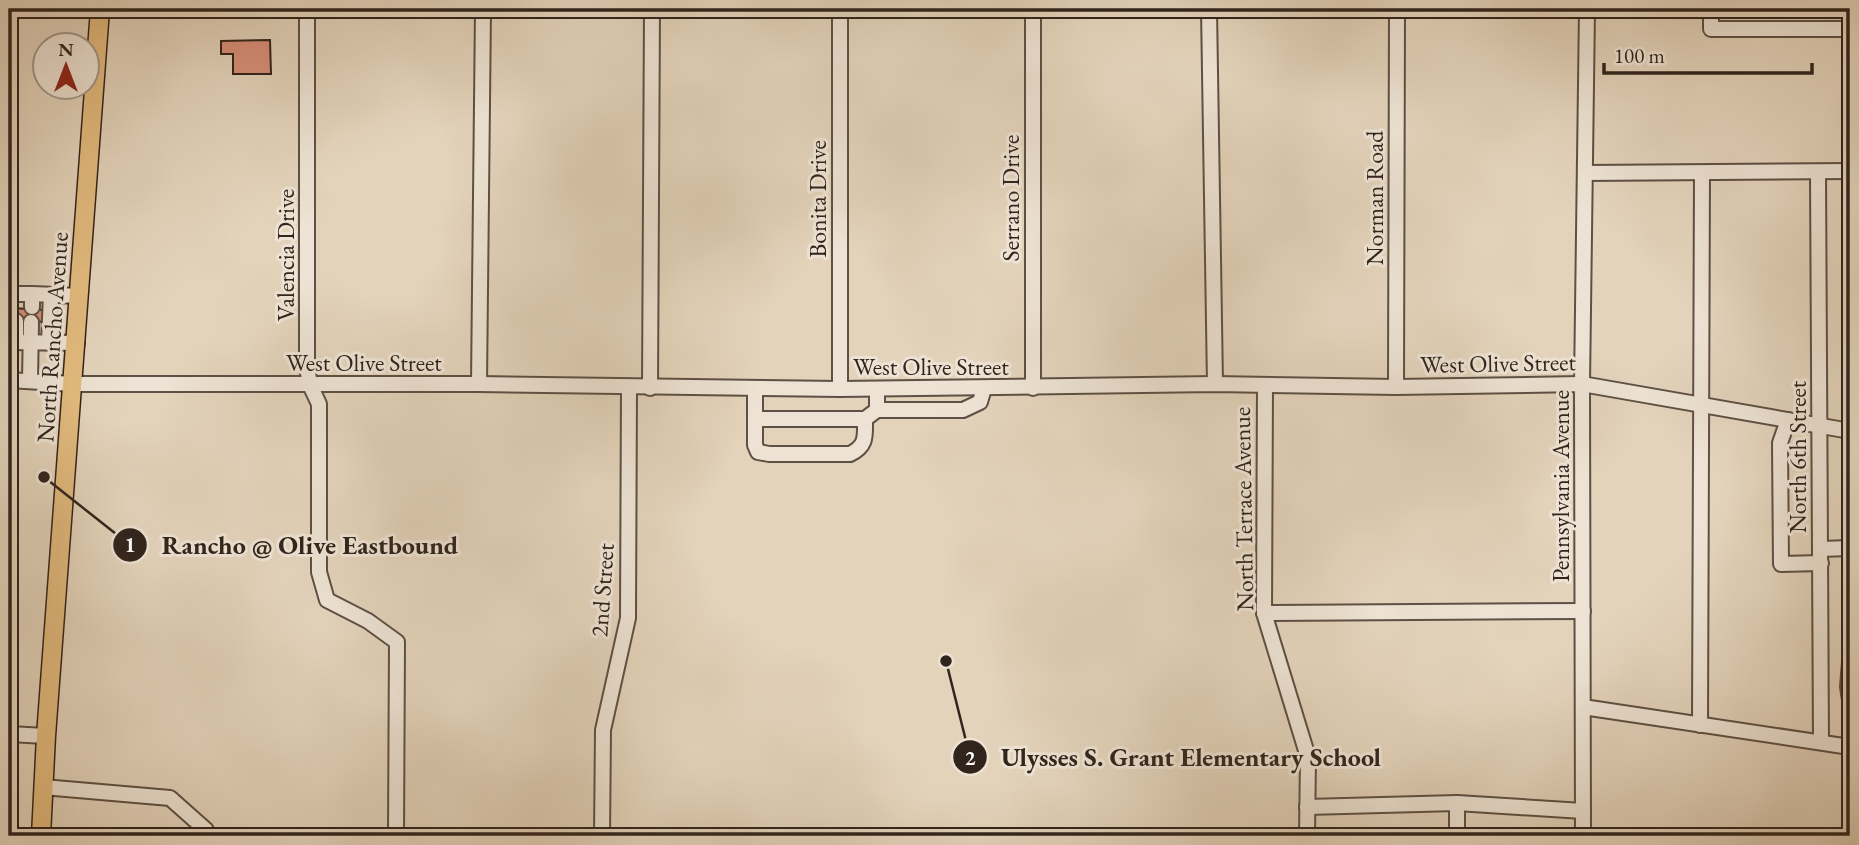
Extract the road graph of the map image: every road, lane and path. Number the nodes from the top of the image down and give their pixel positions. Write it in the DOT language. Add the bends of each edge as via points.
graph roads {
  1 [pos="100,9"];
  2 [pos="307,9"];
  3 [pos="483,9"];
  4 [pos="652,9"];
  5 [pos="840,9"];
  6 [pos="1033,9"];
  7 [pos="1209,9"];
  8 [pos="1397,9"];
  9 [pos="1587,9"];
  10 [pos="1712,9"];
  11 [pos="1850,29"];
  12 [pos="1850,171"];
  13 [pos="1818,172"];
  14 [pos="1585,173"];
  15 [pos="1702,173"];
  16 [pos="51,295"];
  17 [pos="80,296"];
  18 [pos="22,306"];
  19 [pos="31,341"];
  20 [pos="12,342"];
  21 [pos="49,342"];
  22 [pos="77,343"];
  23 [pos="9,380"];
  24 [pos="30,381"];
  25 [pos="73,384"];
  26 [pos="479,384"];
  27 [pos="1214,384"];
  28 [pos="1582,384"];
  29 [pos="310,385"];
  30 [pos="1265,385"];
  31 [pos="629,387"];
  32 [pos="1396,387"];
  33 [pos="650,388"];
  34 [pos="755,388"];
  35 [pos="984,388"];
  36 [pos="1033,388"];
  37 [pos="840,389"];
  38 [pos="877,389"];
  39 [pos="1702,405"];
  40 [pos="871,415"];
  41 [pos="755,419"];
  42 [pos="1788,420"];
  43 [pos="1820,426"];
  44 [pos="1850,431"];
  45 [pos="1850,548"];
  46 [pos="1821,556"];
  47 [pos="1583,611"];
  48 [pos="1264,613"];
  49 [pos="1850,662"];
  50 [pos="1821,687"];
  51 [pos="1849,694"];
  52 [pos="1583,707"];
  53 [pos="1700,725"];
  54 [pos="9,734"];
  55 [pos="46,736"];
  56 [pos="1821,743"];
  57 [pos="1850,747"];
  58 [pos="43,787"];
  59 [pos="1457,803"];
  60 [pos="1307,807"];
  61 [pos="1583,811"];
  62 [pos="41,836"];
  63 [pos="206,836"];
  64 [pos="396,836"];
  65 [pos="602,836"];
  66 [pos="1307,836"];
  67 [pos="1457,836"];
  68 [pos="1583,836"];
  1 -- 17 [label="main road, North Rancho Avenue"];
  2 -- 29 [label="street, Valencia Drive"];
  3 -- 26 [label="street"];
  4 -- 33 [label="street"];
  5 -- 37 [label="street, Bonita Drive"];
  6 -- 36 [label="street, Serrano Drive"];
  7 -- 27 [label="street, North Terrace Avenue"];
  8 -- 32 [label="street, Norman Road"];
  9 -- 14 [label="street, Pennsylvania Avenue"];
  10 -- 11 [label="street" via="1712,29"];
  12 -- 13 [label="street"];
  13 -- 15 [label="street"];
  13 -- 43 [label="street, North 6th Street"];
  14 -- 15 [label="street"];
  14 -- 28 [label="street, Pennsylvania Avenue"];
  15 -- 39 [label="street"];
  16 -- 17 [label="street"];
  16 -- 18 [label="street"];
  16 -- 21 [label="street"];
  17 -- 22 [label="main road, North Rancho Avenue"];
  18 -- 19 [label="street"];
  18 -- 20 [label="street"];
  19 -- 20 [label="street"];
  19 -- 21 [label="street"];
  19 -- 24 [label="street"];
  21 -- 22 [label="street"];
  22 -- 25 [label="main road, North Rancho Avenue"];
  23 -- 24 [label="street, West Olive Street"];
  24 -- 25 [label="street, West Olive Street"];
  25 -- 29 [label="street, West Olive Street"];
  25 -- 55 [label="main road, North Rancho Avenue"];
  26 -- 29 [label="street, West Olive Street"];
  26 -- 31 [label="street, West Olive Street"];
  27 -- 30 [label="street, West Olive Street"];
  27 -- 36 [label="street, West Olive Street"];
  28 -- 32 [label="street, West Olive Street"];
  28 -- 39 [label="street, West Olive Street"];
  28 -- 47 [label="street, Pennsylvania Avenue"];
  29 -- 64 [label="street, Valencia Drive" via="319,404 319,572 327,600 397,642"];
  30 -- 32 [label="street, West Olive Street"];
  30 -- 48 [label="street, North Terrace Avenue"];
  31 -- 33 [label="street, West Olive Street"];
  31 -- 65 [label="street, 2nd Street" via="628,618 603,730"];
  33 -- 34 [label="street, West Olive Street"];
  34 -- 37 [label="street, West Olive Street"];
  34 -- 41 [label="street"];
  35 -- 36 [label="street, West Olive Street"];
  35 -- 38 [label="street, West Olive Street"];
  35 -- 40 [label="street" via="980,402 963,410"];
  37 -- 38 [label="street, West Olive Street"];
  38 -- 40 [label="street"];
  39 -- 42 [label="street, West Olive Street"];
  39 -- 53 [label="street"];
  40 -- 41 [label="street"];
  40 -- 41 [label="street" via="865,442 850,454 758,452"];
  42 -- 43 [label="street, West Olive Street"];
  42 -- 46 [label="street" via="1780,443 1781,564"];
  43 -- 44 [label="street, West Olive Street"];
  43 -- 46 [label="street, North 6th Street"];
  45 -- 46 [label="street"];
  46 -- 50 [label="street, North 6th Street"];
  47 -- 48 [label="street"];
  47 -- 52 [label="street, Pennsylvania Avenue"];
  48 -- 60 [label="street, North Terrace Avenue" via="1308,757"];
  49 -- 51 [label="street"];
  50 -- 51 [label="street"];
  50 -- 56 [label="street, North 6th Street"];
  52 -- 53 [label="street"];
  52 -- 61 [label="street, Pennsylvania Avenue"];
  53 -- 56 [label="street"];
  54 -- 55 [label="street"];
  55 -- 58 [label="main road, North Rancho Avenue"];
  56 -- 57 [label="street"];
  58 -- 62 [label="main road, North Rancho Avenue"];
  58 -- 63 [label="street" via="170,798 206,830"];
  59 -- 60 [label="street"];
  59 -- 61 [label="street"];
  59 -- 67 [label="street"];
  60 -- 66 [label="street, North Terrace Avenue"];
  61 -- 68 [label="street, Pennsylvania Avenue"];
}
